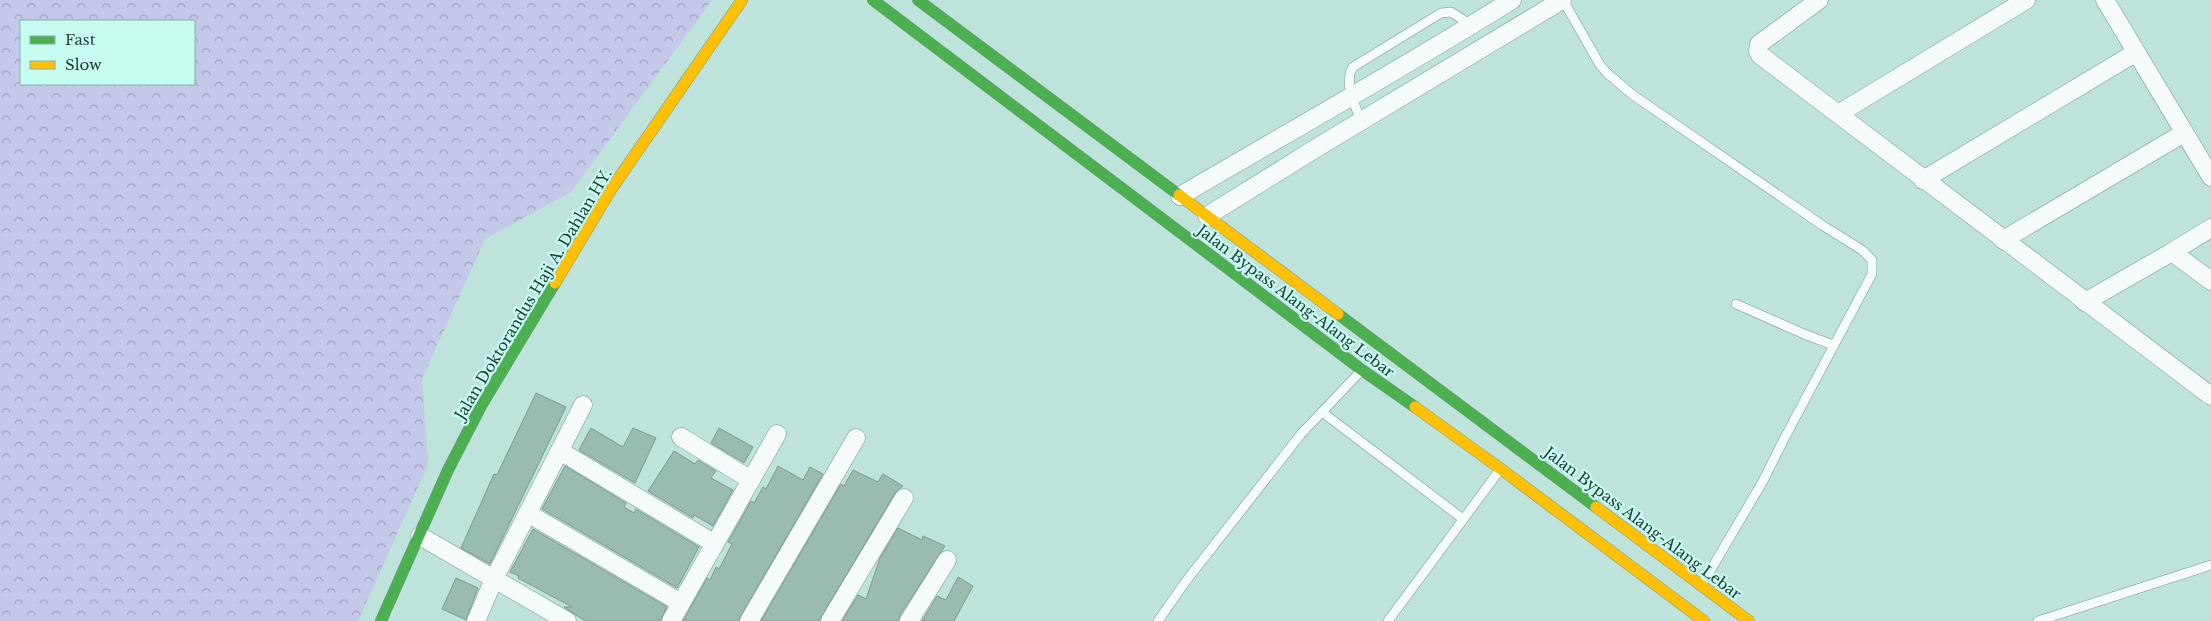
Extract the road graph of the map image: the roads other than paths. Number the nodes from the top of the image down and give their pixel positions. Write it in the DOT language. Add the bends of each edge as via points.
graph roads {
  1 [pos="742,0"];
  2 [pos="873,0"];
  3 [pos="918,0"];
  4 [pos="1512,0"];
  5 [pos="1562,0"];
  6 [pos="1820,0"];
  7 [pos="2026,0"];
  8 [pos="2104,0"];
  9 [pos="1471,25"];
  10 [pos="2135,53"];
  11 [pos="1351,98"];
  12 [pos="1838,114"];
  13 [pos="1362,122"];
  14 [pos="2184,133"];
  15 [pos="2211,177"];
  16 [pos="1923,180"];
  17 [pos="1180,196"];
  18 [pos="1207,216"];
  19 [pos="2211,228"];
  20 [pos="2003,240"];
  21 [pos="2172,252"];
  22 [pos="2211,280"];
  23 [pos="2085,302"];
  24 [pos="1736,304"];
  25 [pos="1833,345"];
  26 [pos="1362,370"];
  27 [pos="2211,396"];
  28 [pos="583,405"];
  29 [pos="1322,412"];
  30 [pos="777,434"];
  31 [pos="680,437"];
  32 [pos="856,438"];
  33 [pos="560,451"];
  34 [pos="1500,469"];
  35 [pos="751,480"];
  36 [pos="904,498"];
  37 [pos="529,514"];
  38 [pos="1463,518"];
  39 [pos="420,536"];
  40 [pos="715,544"];
  41 [pos="947,560"];
  42 [pos="2211,565"];
  43 [pos="494,579"];
  44 [pos="1702,585"];
  45 [pos="681,603"];
  46 [pos="541,613"];
  47 [pos="381,621"];
  48 [pos="476,621"];
  49 [pos="567,621"];
  50 [pos="671,621"];
  51 [pos="749,621"];
  52 [pos="830,621"];
  53 [pos="910,621"];
  54 [pos="1158,621"];
  55 [pos="1388,621"];
  56 [pos="1704,621"];
  57 [pos="1749,621"];
  58 [pos="2038,621"];
  1 -- 39 [label="main road, Jalan Doktorandus Haji A. Dahlan HY." via="612,188 491,389 448,470"];
  2 -- 26 [label="main road, Jalan Bypass Alang-Alang Lebar"];
  3 -- 17 [label="main road, Jalan Bypass Alang-Alang Lebar"];
  4 -- 9 [label="street"];
  5 -- 13 [label="street"];
  5 -- 25 [label="lane" via="1608,74 1872,260 1872,274"];
  6 -- 12 [label="street" via="1760,44 1758,51"];
  7 -- 12 [label="street"];
  8 -- 10 [label="street"];
  9 -- 11 [label="street"];
  9 -- 11 [label="lane" via="1452,12 1441,13 1353,67"];
  10 -- 14 [label="street"];
  10 -- 16 [label="street"];
  11 -- 13 [label="lane"];
  11 -- 17 [label="street"];
  12 -- 16 [label="street"];
  13 -- 18 [label="street"];
  14 -- 15 [label="street"];
  14 -- 20 [label="street"];
  16 -- 20 [label="street"];
  17 -- 18 [label="main road, Jalan Bypass Alang-Alang Lebar"];
  18 -- 44 [label="main road, Jalan Bypass Alang-Alang Lebar"];
  19 -- 21 [label="street"];
  20 -- 23 [label="street"];
  21 -- 22 [label="street"];
  21 -- 23 [label="street"];
  23 -- 27 [label="street"];
  24 -- 25 [label="lane"];
  25 -- 44 [label="lane" via="1763,481"];
  26 -- 29 [label="lane"];
  26 -- 34 [label="main road, Jalan Bypass Alang-Alang Lebar"];
  28 -- 33 [label="street"];
  29 -- 38 [label="lane"];
  29 -- 54 [label="lane" via="1301,434"];
  30 -- 35 [label="street"];
  31 -- 35 [label="street"];
  32 -- 51 [label="street"];
  33 -- 37 [label="street"];
  33 -- 40 [label="street"];
  34 -- 38 [label="lane"];
  34 -- 56 [label="main road, Jalan Bypass Alang-Alang Lebar"];
  35 -- 40 [label="street"];
  36 -- 52 [label="street"];
  37 -- 43 [label="street"];
  37 -- 45 [label="street"];
  38 -- 55 [label="lane"];
  39 -- 43 [label="street"];
  39 -- 47 [label="main road, Jalan Doktorandus Haji A. Dahlan HY."];
  40 -- 45 [label="street"];
  41 -- 53 [label="street"];
  42 -- 58 [label="lane"];
  43 -- 46 [label="street"];
  43 -- 48 [label="street"];
  44 -- 57 [label="main road, Jalan Bypass Alang-Alang Lebar"];
  45 -- 50 [label="street"];
  46 -- 49 [label="street"];
}
